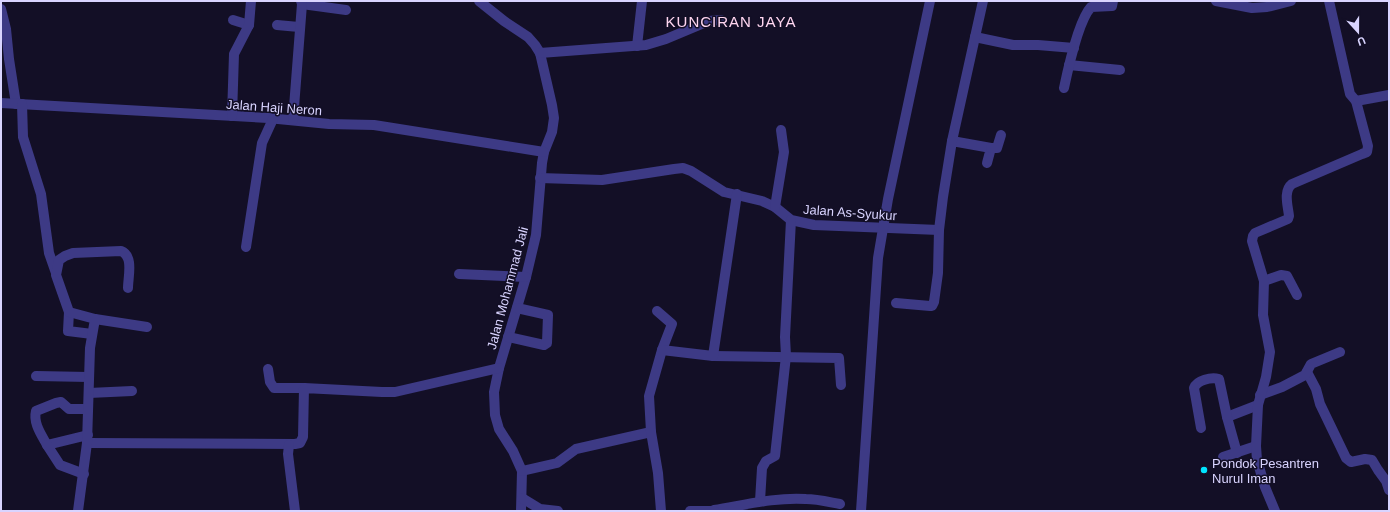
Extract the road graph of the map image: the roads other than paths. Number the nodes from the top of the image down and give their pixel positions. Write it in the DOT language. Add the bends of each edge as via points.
graph roads {
  1 [pos="251,1"];
  2 [pos="479,1"];
  3 [pos="642,1"];
  4 [pos="930,1"];
  5 [pos="983,1"];
  6 [pos="1113,1"];
  7 [pos="1216,1"];
  8 [pos="1291,1"];
  9 [pos="1329,1"];
  10 [pos="302,3"];
  11 [pos="1,9"];
  12 [pos="346,10"];
  13 [pos="233,20"];
  14 [pos="721,20"];
  15 [pos="249,25"];
  16 [pos="278,25"];
  17 [pos="299,27"];
  18 [pos="975,37"];
  19 [pos="637,46"];
  20 [pos="1074,48"];
  21 [pos="540,53"];
  22 [pos="1069,65"];
  23 [pos="1120,70"];
  24 [pos="1064,88"];
  25 [pos="1389,95"];
  26 [pos="1356,101"];
  27 [pos="1,103"];
  28 [pos="19,104"];
  29 [pos="232,116"];
  30 [pos="272,119"];
  31 [pos="293,120"];
  32 [pos="780,130"];
  33 [pos="1001,135"];
  34 [pos="952,141"];
  35 [pos="991,148"];
  36 [pos="544,152"];
  37 [pos="987,163"];
  38 [pos="540,178"];
  39 [pos="737,194"];
  40 [pos="775,207"];
  41 [pos="791,220"];
  42 [pos="883,228"];
  43 [pos="939,230"];
  44 [pos="246,247"];
  45 [pos="459,274"];
  46 [pos="56,275"];
  47 [pos="526,277"];
  48 [pos="1264,281"];
  49 [pos="128,288"];
  50 [pos="1297,294"];
  51 [pos="896,303"];
  52 [pos="517,308"];
  53 [pos="657,311"];
  54 [pos="70,312"];
  55 [pos="95,318"];
  56 [pos="147,327"];
  57 [pos="92,334"];
  58 [pos="508,337"];
  59 [pos="662,350"];
  60 [pos="1340,352"];
  61 [pos="713,356"];
  62 [pos="786,356"];
  63 [pos="499,368"];
  64 [pos="268,369"];
  65 [pos="1308,372"];
  66 [pos="36,376"];
  67 [pos="89,377"];
  68 [pos="841,385"];
  69 [pos="304,388"];
  70 [pos="132,391"];
  71 [pos="89,393"];
  72 [pos="1259,400"];
  73 [pos="88,409"];
  74 [pos="1227,417"];
  75 [pos="1201,428"];
  76 [pos="651,432"];
  77 [pos="88,439"];
  78 [pos="47,445"];
  79 [pos="289,445"];
  80 [pos="1256,446"];
  81 [pos="1237,453"];
  82 [pos="1223,458"];
  83 [pos="522,471"];
  84 [pos="84,474"];
  85 [pos="1389,490"];
  86 [pos="522,498"];
  87 [pos="760,501"];
  88 [pos="840,504"];
  89 [pos="714,510"];
  90 [pos="78,511"];
  91 [pos="295,511"];
  92 [pos="521,511"];
  93 [pos="558,511"];
  94 [pos="661,511"];
  95 [pos="690,511"];
  96 [pos="861,511"];
  97 [pos="1275,511"];
  1 -- 15 [label="street"];
  2 -- 21 [label="street, Jalan Mohammad Jali" via="528,37"];
  3 -- 19 [label="street"];
  4 -- 42 [label="street"];
  5 -- 18 [label="street"];
  6 -- 20 [label="street" via="1112,6 1091,7 1086,12"];
  7 -- 8 [label="street" via="1252,8"];
  9 -- 26 [label="street" via="1350,94"];
  10 -- 12 [label="street"];
  10 -- 17 [label="street"];
  11 -- 28 [label="street" via="6,29 8,59"];
  13 -- 15 [label="street"];
  14 -- 19 [label="street" via="709,21 666,39"];
  15 -- 29 [label="street" via="234,54"];
  16 -- 17 [label="street"];
  17 -- 31 [label="street"];
  18 -- 20 [label="street" via="1013,45"];
  18 -- 34 [label="street"];
  19 -- 21 [label="street"];
  20 -- 22 [label="street"];
  21 -- 36 [label="street, Jalan Mohammad Jali" via="554,118 552,132"];
  22 -- 23 [label="street"];
  22 -- 24 [label="street"];
  25 -- 26 [label="street"];
  26 -- 48 [label="street" via="1368,146 1367,152 1288,187 1288,219 1253,236 1252,241"];
  27 -- 28 [label="street, Jalan Haji Neron"];
  28 -- 29 [label="street, Jalan Haji Neron"];
  28 -- 46 [label="street" via="22,137 41,194"];
  29 -- 30 [label="street, Jalan Haji Neron"];
  30 -- 31 [label="street, Jalan Haji Neron"];
  30 -- 44 [label="street" via="262,143"];
  31 -- 36 [label="street, Jalan Haji Neron" via="383,126"];
  32 -- 40 [label="street" via="784,152"];
  33 -- 35 [label="street" via="997,148"];
  34 -- 35 [label="street"];
  34 -- 43 [label="street"];
  35 -- 37 [label="street"];
  36 -- 38 [label="street, Jalan Mohammad Jali"];
  38 -- 39 [label="street, Jalan As-Syukur" via="602,180 683,168 724,192"];
  38 -- 47 [label="street, Jalan Mohammad Jali" via="536,235"];
  39 -- 40 [label="street, Jalan As-Syukur"];
  39 -- 61 [label="street"];
  40 -- 41 [label="street, Jalan As-Syukur"];
  41 -- 42 [label="street, Jalan As-Syukur" via="814,225"];
  41 -- 62 [label="street"];
  42 -- 43 [label="street, Jalan As-Syukur"];
  42 -- 96 [label="street" via="878,258"];
  43 -- 51 [label="street" via="938,273 932,306"];
  45 -- 47 [label="street"];
  46 -- 49 [label="street" via="59,260 65,256 121,251 129,258"];
  46 -- 54 [label="street"];
  47 -- 52 [label="street, Jalan Mohammad Jali"];
  48 -- 50 [label="street" via="1281,275 1287,276"];
  48 -- 72 [label="street" via="1263,315 1270,352"];
  52 -- 58 [label="street, Jalan Mohammad Jali"];
  52 -- 58 [label="street" via="548,314 547,343 544,345"];
  53 -- 59 [label="street" via="672,324"];
  54 -- 55 [label="street"];
  54 -- 57 [label="street" via="68,331"];
  55 -- 56 [label="street"];
  55 -- 57 [label="street"];
  57 -- 67 [label="street"];
  58 -- 63 [label="street, Jalan Mohammad Jali"];
  59 -- 61 [label="street"];
  59 -- 76 [label="street" via="650,396"];
  60 -- 65 [label="street" via="1312,364"];
  61 -- 62 [label="street"];
  62 -- 68 [label="street" via="839,358"];
  62 -- 87 [label="street" via="775,456 766,461 762,468"];
  63 -- 69 [label="street" via="395,392"];
  63 -- 83 [label="street, Jalan Mohammad Jali" via="494,392 495,415"];
  64 -- 69 [label="street" via="270,382 274,388"];
  65 -- 72 [label="street"];
  65 -- 85 [label="street" via="1346,458 1351,462 1372,460"];
  66 -- 67 [label="street"];
  67 -- 71 [label="street"];
  69 -- 79 [label="street" via="303,437 300,443"];
  70 -- 71 [label="street"];
  71 -- 73 [label="street"];
  72 -- 74 [label="street"];
  72 -- 80 [label="street"];
  73 -- 77 [label="street"];
  73 -- 78 [label="street" via="69,409 61,402 36,411 34,417"];
  74 -- 75 [label="street" via="1219,379 1199,382 1194,388"];
  74 -- 81 [label="street"];
  76 -- 83 [label="street" via="576,449 557,463"];
  76 -- 94 [label="street"];
  77 -- 78 [label="street"];
  77 -- 79 [label="street"];
  77 -- 84 [label="street"];
  78 -- 84 [label="street" via="60,465"];
  79 -- 91 [label="street"];
  80 -- 81 [label="street"];
  80 -- 97 [label="street" via="1260,474"];
  81 -- 82 [label="street"];
  83 -- 86 [label="street, Jalan Mohammad Jali"];
  84 -- 90 [label="street"];
  86 -- 92 [label="street, Jalan Mohammad Jali"];
  86 -- 93 [label="street" via="540,509"];
  87 -- 88 [label="street" via="806,499"];
  87 -- 89 [label="street"];
  89 -- 95 [label="street"];
}
